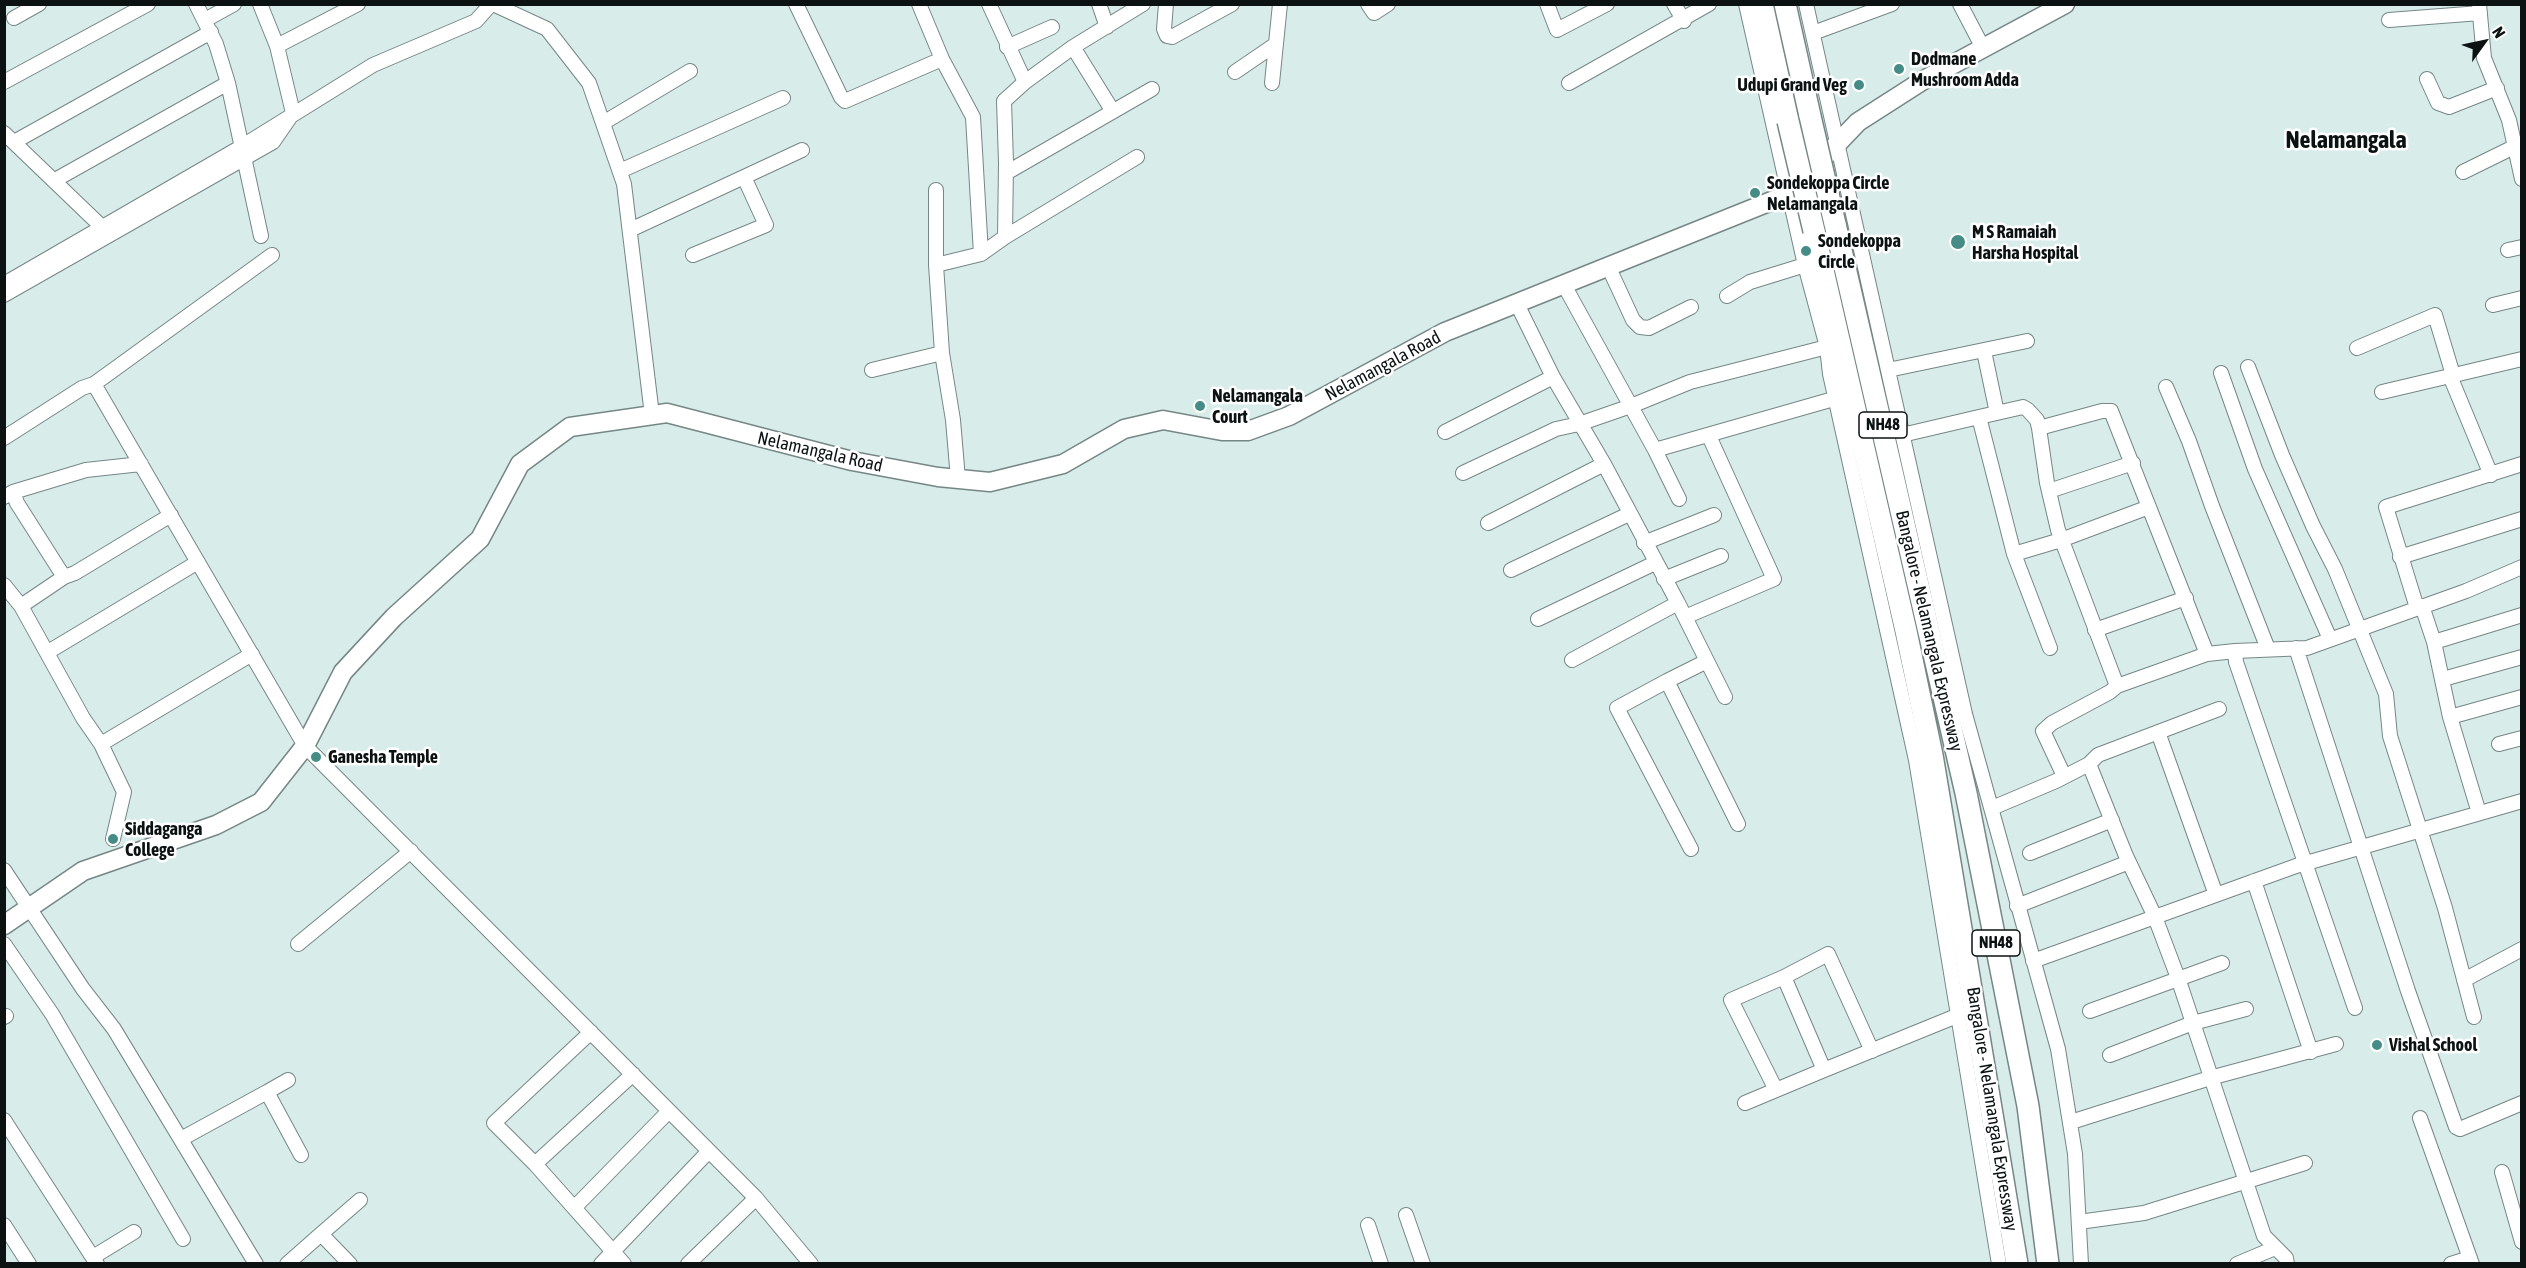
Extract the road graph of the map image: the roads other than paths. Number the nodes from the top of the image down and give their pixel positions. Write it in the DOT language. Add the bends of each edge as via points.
graph roads {
  1 [pos="39,4"];
  2 [pos="148,4"];
  3 [pos="196,4"];
  4 [pos="234,4"];
  5 [pos="260,4"];
  6 [pos="358,4"];
  7 [pos="492,4"];
  8 [pos="796,4"];
  9 [pos="919,4"];
  10 [pos="989,4"];
  11 [pos="1099,4"];
  12 [pos="1143,4"];
  13 [pos="1166,4"];
  14 [pos="1232,4"];
  15 [pos="1280,4"];
  16 [pos="1368,4"];
  17 [pos="1388,4"];
  18 [pos="1547,4"];
  19 [pos="1607,4"];
  20 [pos="1674,4"];
  21 [pos="1709,4"];
  22 [pos="1746,4"];
  23 [pos="1762,4"];
  24 [pos="1785,4"];
  25 [pos="1806,4"];
  26 [pos="1892,4"];
  27 [pos="1960,4"];
  28 [pos="2065,4"];
  29 [pos="2480,9"];
  30 [pos="14,18"];
  31 [pos="2389,20"];
  32 [pos="1684,21"];
  33 [pos="208,26"];
  34 [pos="1052,27"];
  35 [pos="1107,27"];
  36 [pos="1813,33"];
  37 [pos="1276,44"];
  38 [pos="277,46"];
  39 [pos="1007,47"];
  40 [pos="1072,47"];
  41 [pos="1983,48"];
  42 [pos="942,58"];
  43 [pos="690,70"];
  44 [pos="1235,72"];
  45 [pos="2427,79"];
  46 [pos="4,82"];
  47 [pos="1025,82"];
  48 [pos="228,83"];
  49 [pos="1272,83"];
  50 [pos="1569,83"];
  51 [pos="2497,88"];
  52 [pos="1152,89"];
  53 [pos="783,98"];
  54 [pos="1112,110"];
  55 [pos="293,113"];
  56 [pos="603,123"];
  57 [pos="9,138"];
  58 [pos="1838,141"];
  59 [pos="2518,144"];
  60 [pos="802,150"];
  61 [pos="242,153"];
  62 [pos="1137,158"];
  63 [pos="620,171"];
  64 [pos="2463,172"];
  65 [pos="1006,173"];
  66 [pos="744,177"];
  67 [pos="2522,179"];
  68 [pos="55,180"];
  69 [pos="936,190"];
  70 [pos="1789,194"];
  71 [pos="102,227"];
  72 [pos="630,230"];
  73 [pos="261,236"];
  74 [pos="1005,237"];
  75 [pos="981,254"];
  76 [pos="272,255"];
  77 [pos="693,255"];
  78 [pos="936,265"];
  79 [pos="1805,265"];
  80 [pos="1609,268"];
  81 [pos="4,284"];
  82 [pos="1564,285"];
  83 [pos="4,295"];
  84 [pos="1726,296"];
  85 [pos="2522,298"];
  86 [pos="1517,304"];
  87 [pos="2493,305"];
  88 [pos="1690,307"];
  89 [pos="2027,341"];
  90 [pos="1827,347"];
  91 [pos="2357,348"];
  92 [pos="1984,351"];
  93 [pos="942,353"];
  94 [pos="2522,359"];
  95 [pos="2248,367"];
  96 [pos="872,370"];
  97 [pos="1888,370"];
  98 [pos="2221,373"];
  99 [pos="2452,375"];
  100 [pos="1553,377"];
  101 [pos="94,384"];
  102 [pos="2166,387"];
  103 [pos="2382,392"];
  104 [pos="1837,398"];
  105 [pos="1631,406"];
  106 [pos="1996,413"];
  107 [pos="652,415"];
  108 [pos="1979,417"];
  109 [pos="1580,424"];
  110 [pos="2039,428"];
  111 [pos="1445,432"];
  112 [pos="1902,435"];
  113 [pos="1709,436"];
  114 [pos="4,438"];
  115 [pos="1655,450"];
  116 [pos="2133,463"];
  117 [pos="141,464"];
  118 [pos="1604,464"];
  119 [pos="2522,465"];
  120 [pos="1463,472"];
  121 [pos="2491,475"];
  122 [pos="958,479"];
  123 [pos="2049,491"];
  124 [pos="9,495"];
  125 [pos="1679,499"];
  126 [pos="2149,507"];
  127 [pos="1629,514"];
  128 [pos="171,515"];
  129 [pos="1714,515"];
  130 [pos="2522,519"];
  131 [pos="1488,523"];
  132 [pos="2061,540"];
  133 [pos="1644,543"];
  134 [pos="2014,554"];
  135 [pos="1721,556"];
  136 [pos="2400,557"];
  137 [pos="198,562"];
  138 [pos="1655,563"];
  139 [pos="2522,567"];
  140 [pos="1511,570"];
  141 [pos="64,577"];
  142 [pos="1664,579"];
  143 [pos="4,585"];
  144 [pos="2186,598"];
  145 [pos="1678,603"];
  146 [pos="21,606"];
  147 [pos="2420,607"];
  148 [pos="2522,615"];
  149 [pos="1684,617"];
  150 [pos="1538,619"];
  151 [pos="2359,628"];
  152 [pos="2096,630"];
  153 [pos="2330,639"];
  154 [pos="2434,642"];
  155 [pos="2050,648"];
  156 [pos="2296,648"];
  157 [pos="2268,649"];
  158 [pos="2235,651"];
  159 [pos="48,652"];
  160 [pos="252,654"];
  161 [pos="2207,654"];
  162 [pos="2522,657"];
  163 [pos="1572,660"];
  164 [pos="1707,661"];
  165 [pos="2443,679"];
  166 [pos="1667,681"];
  167 [pos="2116,686"];
  168 [pos="2522,696"];
  169 [pos="1725,697"];
  170 [pos="2220,710"];
  171 [pos="2451,717"];
  172 [pos="2158,732"];
  173 [pos="2522,738"];
  174 [pos="101,744"];
  175 [pos="2499,744"];
  176 [pos="305,746"];
  177 [pos="2089,764"];
  178 [pos="2064,777"];
  179 [pos="2522,801"];
  180 [pos="1992,808"];
  181 [pos="2479,813"];
  182 [pos="2112,820"];
  183 [pos="1738,824"];
  184 [pos="2421,830"];
  185 [pos="112,839"];
  186 [pos="2361,847"];
  187 [pos="1691,849"];
  188 [pos="411,851"];
  189 [pos="2030,852"];
  190 [pos="2129,862"];
  191 [pos="2306,863"];
  192 [pos="4,870"];
  193 [pos="2254,881"];
  194 [pos="2216,895"];
  195 [pos="2017,906"];
  196 [pos="29,908"];
  197 [pos="2155,916"];
  198 [pos="4,925"];
  199 [pos="4,944"];
  200 [pos="298,944"];
  201 [pos="2522,949"];
  202 [pos="2033,960"];
  203 [pos="2222,963"];
  204 [pos="1784,977"];
  205 [pos="2178,978"];
  206 [pos="2464,980"];
  207 [pos="2355,1008"];
  208 [pos="2246,1009"];
  209 [pos="2090,1011"];
  210 [pos="1959,1015"];
  211 [pos="2474,1017"];
  212 [pos="2193,1023"];
  213 [pos="591,1032"];
  214 [pos="2336,1044"];
  215 [pos="1872,1050"];
  216 [pos="2311,1052"];
  217 [pos="2110,1055"];
  218 [pos="1824,1070"];
  219 [pos="633,1074"];
  220 [pos="2210,1078"];
  221 [pos="288,1080"];
  222 [pos="1776,1090"];
  223 [pos="267,1092"];
  224 [pos="1745,1103"];
  225 [pos="2522,1103"];
  226 [pos="669,1111"];
  227 [pos="2421,1118"];
  228 [pos="4,1119"];
  229 [pos="2071,1122"];
  230 [pos="181,1139"];
  231 [pos="709,1151"];
  232 [pos="301,1155"];
  233 [pos="2305,1163"];
  234 [pos="535,1164"];
  235 [pos="2502,1172"];
  236 [pos="2247,1182"];
  237 [pos="756,1198"];
  238 [pos="360,1200"];
  239 [pos="574,1208"];
  240 [pos="1406,1215"];
  241 [pos="2079,1222"];
  242 [pos="4,1225"];
  243 [pos="1368,1225"];
  244 [pos="134,1232"];
  245 [pos="321,1234"];
  246 [pos="183,1239"];
  247 [pos="2522,1242"];
  248 [pos="9,1243"];
  249 [pos="2275,1248"];
  250 [pos="613,1251"];
  251 [pos="95,1260"];
  252 [pos="2471,1261"];
  253 [pos="29,1263"];
  254 [pos="256,1263"];
  255 [pos="287,1263"];
  256 [pos="350,1263"];
  257 [pos="601,1263"];
  258 [pos="624,1263"];
  259 [pos="688,1263"];
  260 [pos="811,1263"];
  261 [pos="1381,1263"];
  262 [pos="1423,1263"];
  263 [pos="2000,1263"];
  264 [pos="2017,1263"];
  265 [pos="2048,1263"];
  266 [pos="2081,1263"];
  267 [pos="2237,1263"];
  268 [pos="2287,1263"];
  269 [pos="2451,1263"];
  1 -- 30 [label="street"];
  2 -- 46 [label="street"];
  3 -- 33 [label="street"];
  4 -- 33 [label="street"];
  5 -- 38 [label="street"];
  6 -- 38 [label="street"];
  7 -- 55 [label="street" via="476,21 373,65"];
  7 -- 56 [label="street" via="547,29 590,83"];
  8 -- 42 [label="street" via="845,100"];
  9 -- 42 [label="street"];
  10 -- 39 [label="street"];
  11 -- 35 [label="street"];
  12 -- 35 [label="street"];
  13 -- 14 [label="street" via="1164,29 1172,37"];
  15 -- 37 [label="street"];
  16 -- 17 [label="street" via="1374,13"];
  18 -- 19 [label="street" via="1557,30"];
  20 -- 32 [label="street"];
  21 -- 32 [label="street"];
  22 -- 70 [label="street"];
  23 -- 264 [label="highway, Bangalore - Nelamangala Expressway / NH48, bridge" via="1932,755"];
  24 -- 265 [label="highway, Bangalore - Nelamangala Expressway / NH48, bridge" via="1966,793 2028,1106"];
  25 -- 36 [label="street"];
  26 -- 36 [label="street"];
  27 -- 41 [label="street"];
  28 -- 41 [label="main road"];
  29 -- 31 [label="street"];
  29 -- 51 [label="street" via="2484,58"];
  32 -- 50 [label="street"];
  33 -- 48 [label="street"];
  33 -- 57 [label="street"];
  34 -- 39 [label="street"];
  35 -- 40 [label="street"];
  36 -- 58 [label="street"];
  37 -- 44 [label="street"];
  37 -- 49 [label="street"];
  38 -- 55 [label="street"];
  39 -- 47 [label="street"];
  40 -- 47 [label="street"];
  40 -- 54 [label="street"];
  41 -- 58 [label="main road" via="1858,122"];
  42 -- 75 [label="street" via="973,117"];
  43 -- 56 [label="street"];
  45 -- 51 [label="street" via="2438,103 2449,107"];
  47 -- 65 [label="street" via="1004,101"];
  48 -- 61 [label="street"];
  48 -- 68 [label="street"];
  51 -- 59 [label="street"];
  52 -- 54 [label="street"];
  53 -- 63 [label="street"];
  54 -- 65 [label="street"];
  55 -- 61 [label="street"];
  56 -- 63 [label="street"];
  57 -- 68 [label="street"];
  58 -- 70 [label="main road"];
  58 -- 97 [label="street"];
  59 -- 64 [label="street"];
  59 -- 67 [label="street"];
  60 -- 66 [label="street"];
  61 -- 71 [label="street"];
  61 -- 73 [label="street"];
  61 -- 83 [label="street"];
  62 -- 74 [label="street"];
  63 -- 72 [label="street"];
  65 -- 74 [label="street"];
  66 -- 72 [label="street"];
  66 -- 77 [label="street" via="766,225"];
  68 -- 71 [label="street"];
  69 -- 78 [label="street"];
  70 -- 79 [label="street"];
  70 -- 80 [label="main road, Nelamangala Road"];
  71 -- 81 [label="street"];
  72 -- 107 [label="street"];
  74 -- 75 [label="street"];
  75 -- 78 [label="street"];
  76 -- 101 [label="street"];
  78 -- 93 [label="street"];
  79 -- 84 [label="street" via="1750,282"];
  79 -- 90 [label="street"];
  80 -- 82 [label="main road, Nelamangala Road"];
  80 -- 88 [label="street" via="1640,327 1649,328"];
  82 -- 86 [label="main road, Nelamangala Road"];
  82 -- 105 [label="street"];
  85 -- 87 [label="street"];
  86 -- 100 [label="street"];
  86 -- 122 [label="main road, Nelamangala Road" via="1445,332 1289,416 1248,430 1222,430 1162,420 1124,429 1063,464 990,482"];
  89 -- 92 [label="street"];
  90 -- 104 [label="street"];
  90 -- 105 [label="street" via="1690,382"];
  91 -- 99 [label="street" via="2434,315"];
  92 -- 97 [label="street"];
  92 -- 106 [label="street"];
  93 -- 96 [label="street"];
  93 -- 122 [label="street"];
  94 -- 99 [label="street"];
  95 -- 151 [label="street" via="2282,455"];
  97 -- 112 [label="street"];
  98 -- 153 [label="street" via="2255,469"];
  99 -- 103 [label="street"];
  99 -- 121 [label="street"];
  100 -- 109 [label="street"];
  100 -- 111 [label="street"];
  101 -- 114 [label="street"];
  101 -- 117 [label="street"];
  102 -- 157 [label="street"];
  104 -- 113 [label="street"];
  104 -- 210 [label="street" via="1916,760"];
  105 -- 109 [label="street"];
  105 -- 115 [label="street"];
  106 -- 108 [label="street"];
  106 -- 110 [label="street" via="2023,407 2037,420"];
  107 -- 122 [label="main road, Nelamangala Road" via="667,413 852,461"];
  107 -- 176 [label="main road, Nelamangala Road" via="570,427 520,464 480,539 394,617 343,672"];
  108 -- 112 [label="street"];
  108 -- 134 [label="street"];
  109 -- 118 [label="street"];
  109 -- 120 [label="street" via="1556,429"];
  110 -- 116 [label="street" via="2111,411"];
  110 -- 123 [label="street"];
  112 -- 180 [label="street" via="1965,714"];
  113 -- 115 [label="street"];
  113 -- 149 [label="street" via="1774,579"];
  115 -- 125 [label="street"];
  116 -- 123 [label="street"];
  116 -- 126 [label="street"];
  117 -- 124 [label="street" via="86,470"];
  117 -- 128 [label="street"];
  118 -- 127 [label="street"];
  118 -- 131 [label="street"];
  119 -- 121 [label="street"];
  121 -- 136 [label="street" via="2386,507"];
  123 -- 132 [label="street"];
  124 -- 141 [label="street"];
  126 -- 132 [label="street"];
  126 -- 144 [label="street"];
  127 -- 133 [label="street"];
  127 -- 140 [label="street"];
  128 -- 137 [label="street"];
  128 -- 141 [label="street"];
  129 -- 133 [label="street"];
  130 -- 136 [label="street"];
  132 -- 134 [label="street"];
  132 -- 152 [label="street"];
  133 -- 138 [label="street"];
  134 -- 155 [label="street"];
  135 -- 142 [label="street"];
  136 -- 147 [label="street"];
  137 -- 159 [label="street"];
  137 -- 160 [label="street"];
  138 -- 142 [label="street"];
  138 -- 150 [label="street"];
  139 -- 147 [label="street"];
  141 -- 146 [label="street"];
  142 -- 145 [label="street"];
  143 -- 146 [label="street"];
  144 -- 152 [label="street"];
  144 -- 161 [label="street"];
  145 -- 149 [label="street"];
  145 -- 163 [label="street"];
  146 -- 159 [label="street"];
  147 -- 151 [label="street"];
  147 -- 154 [label="street"];
  148 -- 154 [label="street"];
  149 -- 164 [label="street"];
  151 -- 153 [label="street"];
  151 -- 184 [label="street" via="2386,694 2390,736"];
  152 -- 167 [label="street"];
  153 -- 156 [label="street"];
  154 -- 165 [label="street"];
  156 -- 157 [label="street"];
  156 -- 186 [label="street"];
  157 -- 158 [label="street"];
  158 -- 161 [label="street"];
  158 -- 191 [label="street"];
  159 -- 174 [label="street"];
  160 -- 174 [label="street"];
  160 -- 176 [label="street"];
  161 -- 167 [label="street"];
  162 -- 165 [label="street"];
  164 -- 166 [label="street"];
  164 -- 169 [label="street"];
  165 -- 171 [label="street"];
  166 -- 183 [label="street"];
  166 -- 187 [label="street" via="1617,708"];
  167 -- 178 [label="street" via="2043,731"];
  168 -- 171 [label="street"];
  170 -- 172 [label="street"];
  171 -- 181 [label="street"];
  172 -- 177 [label="street" via="2098,755"];
  172 -- 194 [label="street"];
  173 -- 175 [label="street"];
  174 -- 185 [label="street" via="124,792"];
  176 -- 188 [label="street"];
  176 -- 196 [label="main road, Nelamangala Road" via="261,802 216,825 83,871"];
  177 -- 178 [label="street"];
  177 -- 182 [label="street"];
  178 -- 180 [label="street"];
  179 -- 181 [label="street"];
  180 -- 195 [label="street"];
  181 -- 184 [label="street"];
  182 -- 189 [label="street"];
  182 -- 190 [label="street"];
  184 -- 186 [label="street"];
  184 -- 206 [label="street"];
  186 -- 191 [label="street"];
  186 -- 225 [label="street" via="2456,1126 2460,1129"];
  188 -- 200 [label="street"];
  188 -- 213 [label="street"];
  190 -- 195 [label="street"];
  190 -- 197 [label="street"];
  191 -- 193 [label="street"];
  191 -- 207 [label="street"];
  192 -- 196 [label="street"];
  193 -- 194 [label="street"];
  193 -- 216 [label="street"];
  194 -- 197 [label="street"];
  195 -- 202 [label="street"];
  196 -- 198 [label="main road, Nelamangala Road"];
  196 -- 230 [label="street" via="114,1029"];
  197 -- 202 [label="street"];
  197 -- 205 [label="street"];
  199 -- 246 [label="street" via="52,1014"];
  201 -- 206 [label="street"];
  202 -- 229 [label="street" via="2058,1049"];
  203 -- 205 [label="street"];
  204 -- 215 [label="street" via="1828,954"];
  204 -- 218 [label="street"];
  204 -- 222 [label="street" via="1731,1000"];
  205 -- 209 [label="street"];
  205 -- 212 [label="street"];
  206 -- 211 [label="street"];
  208 -- 212 [label="street"];
  210 -- 215 [label="street"];
  210 -- 263 [label="street"];
  212 -- 217 [label="street"];
  212 -- 220 [label="street"];
  213 -- 219 [label="street"];
  213 -- 234 [label="street" via="494,1123"];
  214 -- 216 [label="street"];
  215 -- 218 [label="street"];
  216 -- 220 [label="street"];
  218 -- 222 [label="street"];
  219 -- 226 [label="street"];
  219 -- 234 [label="street"];
  220 -- 229 [label="street"];
  220 -- 236 [label="street"];
  221 -- 223 [label="street"];
  222 -- 224 [label="street"];
  223 -- 230 [label="street"];
  223 -- 232 [label="street"];
  226 -- 231 [label="street"];
  226 -- 239 [label="street"];
  227 -- 252 [label="street"];
  228 -- 251 [label="street"];
  229 -- 241 [label="street"];
  230 -- 254 [label="street"];
  231 -- 237 [label="street"];
  231 -- 250 [label="street"];
  233 -- 236 [label="street"];
  234 -- 239 [label="street"];
  235 -- 247 [label="street"];
  236 -- 241 [label="street" via="2144,1213"];
  236 -- 249 [label="street" via="2264,1236"];
  237 -- 259 [label="street"];
  237 -- 260 [label="street"];
  238 -- 245 [label="street"];
  239 -- 250 [label="street"];
  240 -- 262 [label="street"];
  241 -- 266 [label="street"];
  242 -- 248 [label="street"];
  243 -- 261 [label="street"];
  244 -- 251 [label="street"];
  245 -- 255 [label="street"];
  245 -- 256 [label="street"];
  248 -- 253 [label="street"];
  249 -- 267 [label="street"];
  249 -- 268 [label="street"];
  250 -- 257 [label="street"];
  250 -- 258 [label="street"];
  252 -- 269 [label="street"];
}
